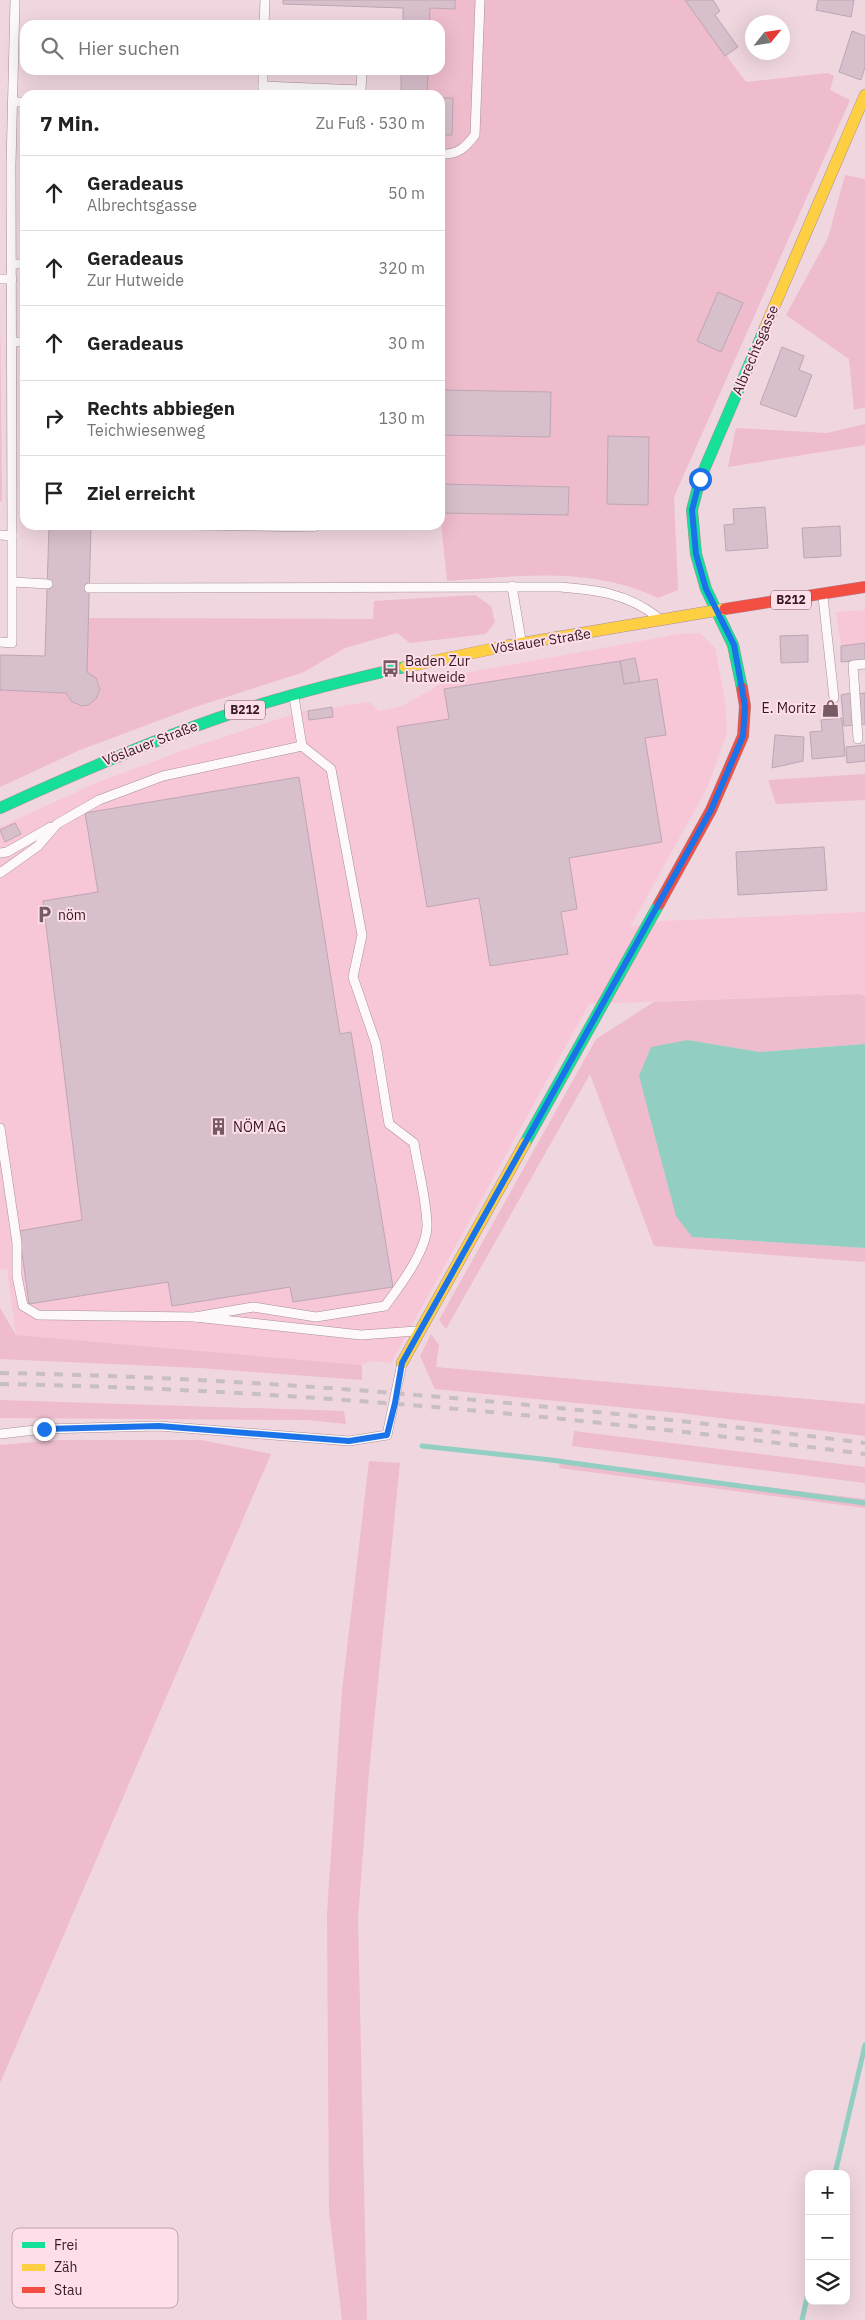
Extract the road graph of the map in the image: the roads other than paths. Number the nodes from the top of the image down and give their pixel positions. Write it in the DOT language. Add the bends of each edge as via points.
graph roads {
  1 [pos="15,0"];
  2 [pos="265,0"];
  3 [pos="480,0"];
  4 [pos="264,20"];
  5 [pos="263,75"];
  6 [pos="362,75"];
  7 [pos="263,90"];
  8 [pos="361,90"];
  9 [pos="865,95"];
  10 [pos="12,102"];
  11 [pos="20,102"];
  12 [pos="445,155"];
  13 [pos="0,166"];
  14 [pos="11,166"];
  15 [pos="12,264"];
  16 [pos="20,264"];
  17 [pos="0,279"];
  18 [pos="12,279"];
  19 [pos="12,342"];
  20 [pos="20,342"];
  21 [pos="0,535"];
  22 [pos="12,536"];
  23 [pos="13,582"];
  24 [pos="48,584"];
  25 [pos="512,586"];
  26 [pos="865,587"];
  27 [pos="89,588"];
  28 [pos="823,594"];
  29 [pos="718,612"];
  30 [pos="662,620"];
  31 [pos="0,642"];
  32 [pos="522,644"];
  33 [pos="865,664"];
  34 [pos="294,694"];
  35 [pos="834,698"];
  36 [pos="858,739"];
  37 [pos="302,746"];
  38 [pos="0,808"];
  39 [pos="57,824"];
  40 [pos="0,853"];
  41 [pos="0,873"];
  42 [pos="0,1128"];
  43 [pos="195,1317"];
  44 [pos="422,1330"];
  45 [pos="402,1363"];
  46 [pos="0,1434"];
  1 -- 10 [label="lane"];
  2 -- 4 [label="lane"];
  3 -- 12 [label="lane" via="475,134 465,148"];
  5 -- 7 [label="lane"];
  6 -- 8 [label="lane"];
  9 -- 29 [label="street, Albrechtsgasse" via="700,479 692,510 696,554 706,589"];
  10 -- 11 [label="lane"];
  10 -- 14 [label="lane"];
  13 -- 14 [label="lane"];
  14 -- 15 [label="lane"];
  15 -- 16 [label="lane"];
  15 -- 18 [label="lane"];
  17 -- 18 [label="lane"];
  18 -- 19 [label="lane"];
  19 -- 20 [label="lane"];
  19 -- 22 [label="lane"];
  21 -- 22 [label="lane"];
  22 -- 23 [label="lane"];
  23 -- 24 [label="lane"];
  23 -- 31 [label="lane" via="12,643"];
  25 -- 27 [label="lane"];
  25 -- 30 [label="lane" via="601,590 640,604"];
  25 -- 32 [label="lane"];
  26 -- 28 [label="street, Vöslauer Straße / B212"];
  28 -- 29 [label="street, Vöslauer Straße / B212"];
  28 -- 35 [label="lane"];
  29 -- 30 [label="street, Vöslauer Straße / B212"];
  29 -- 44 [label="street, Albrechtsgasse" via="734,645 745,706 743,736 711,810"];
  30 -- 32 [label="street, Vöslauer Straße / B212"];
  32 -- 34 [label="street, Vöslauer Straße / B212" via="391,669"];
  33 -- 36 [label="lane" via="853,665"];
  34 -- 37 [label="lane"];
  34 -- 38 [label="street, Vöslauer Straße / B212" via="200,724 101,762"];
  37 -- 39 [label="lane" via="163,776 99,800"];
  37 -- 43 [label="lane" via="331,769 362,934 353,978 376,1044 389,1124 414,1143 427,1225 421,1249 385,1306 316,1317 253,1307"];
  39 -- 40 [label="lane"];
  39 -- 41 [label="lane" via="38,846"];
  42 -- 43 [label="lane" via="23,1306 38,1315"];
  43 -- 44 [label="lane" via="361,1335"];
  44 -- 45 [label="street, Albrechtsgasse"];
  45 -- 46 [label="lane" via="387,1435 349,1441 159,1426 44,1429"];
}
